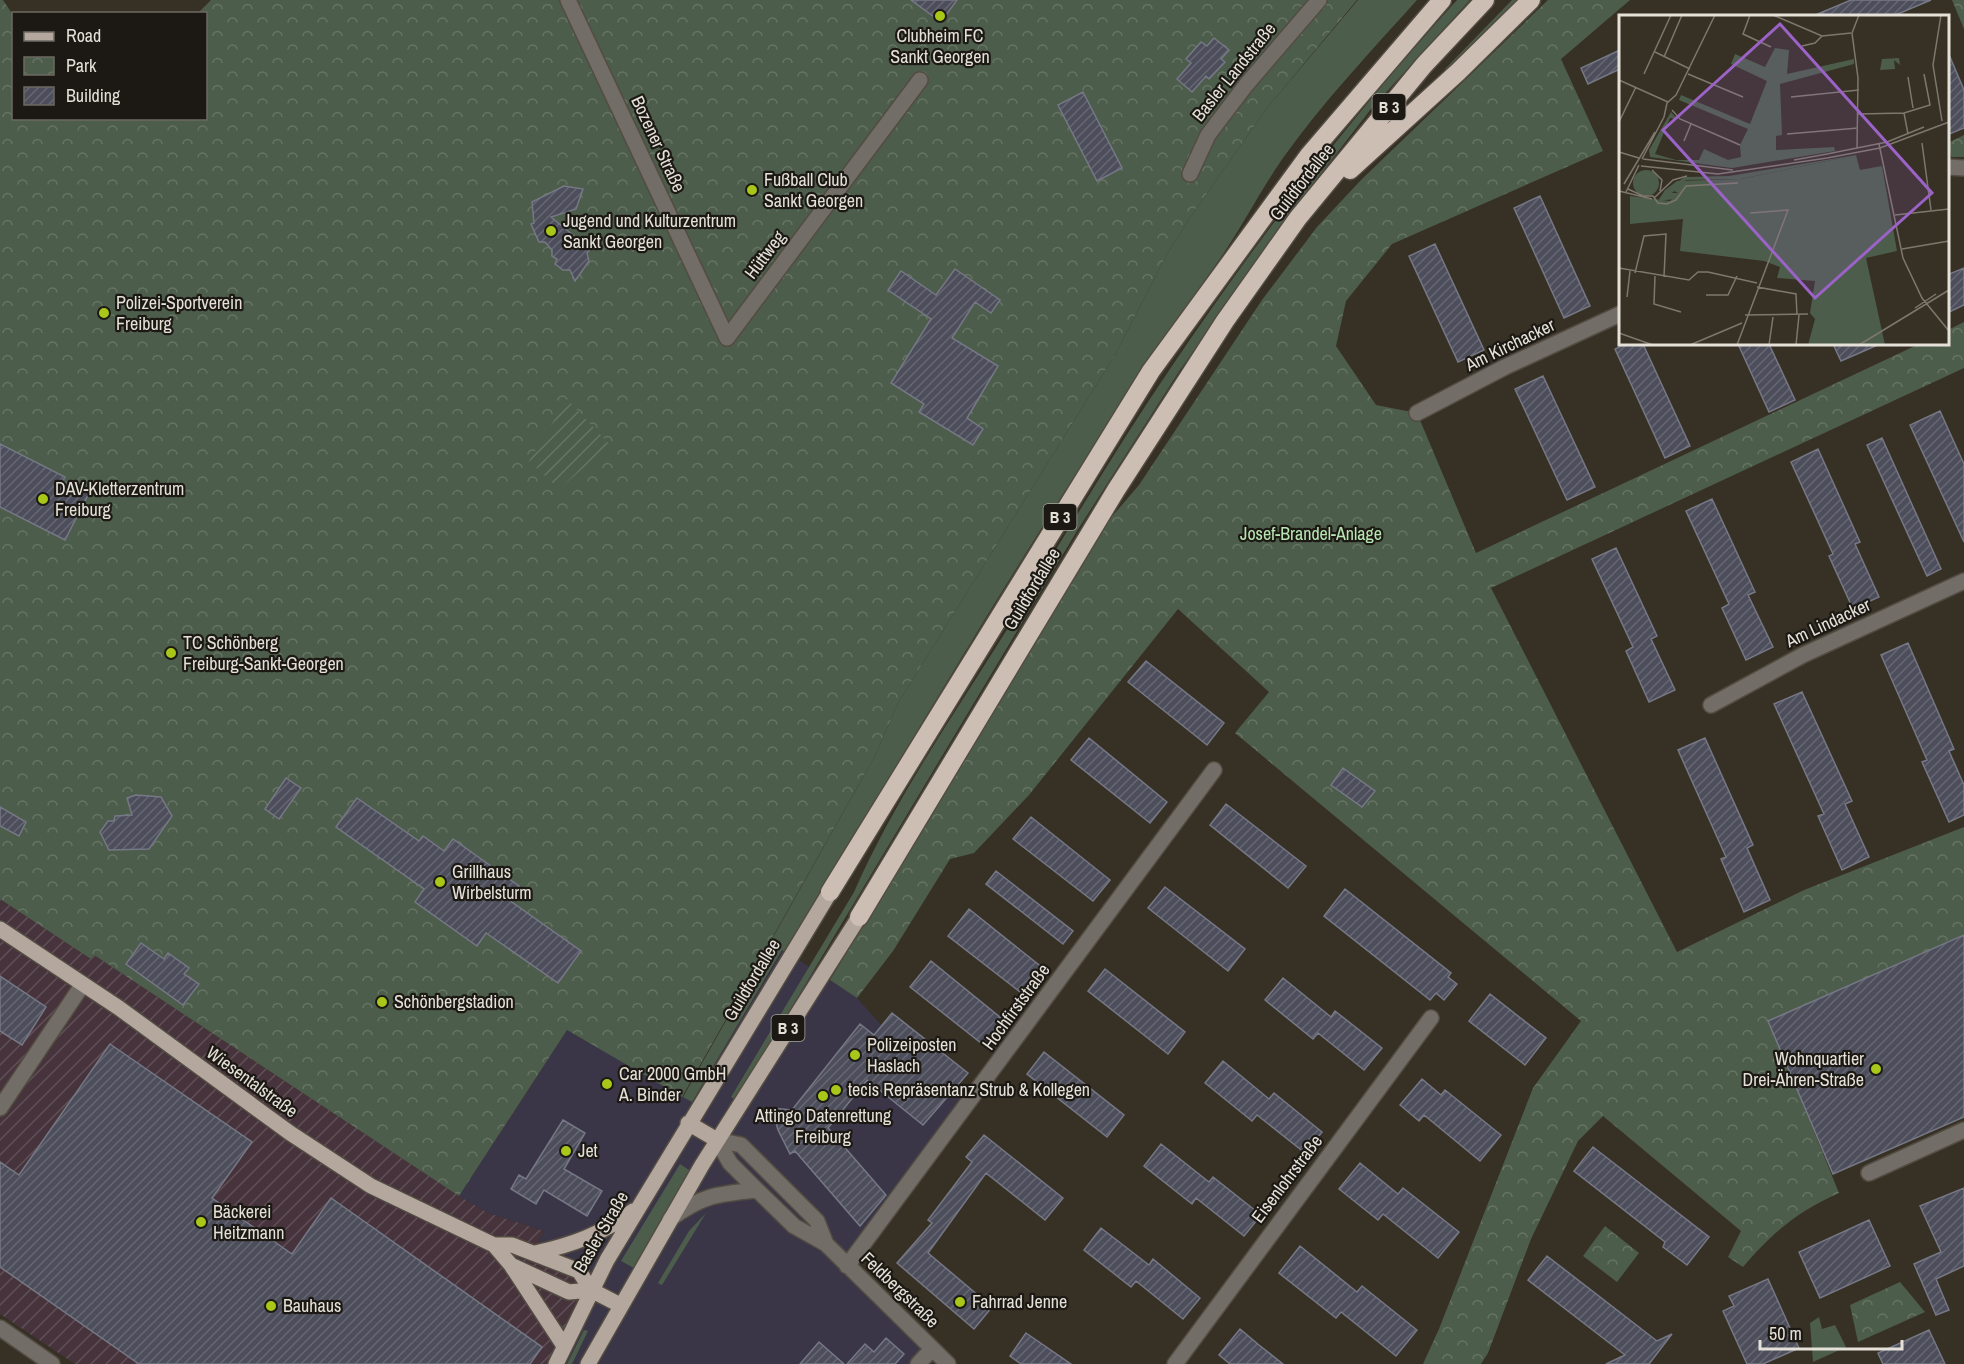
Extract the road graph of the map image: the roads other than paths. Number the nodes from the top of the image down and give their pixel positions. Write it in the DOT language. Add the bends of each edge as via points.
graph roads {
  1 [pos="568,0"];
  2 [pos="1319,0"];
  3 [pos="1442,0"];
  4 [pos="1485,0"];
  5 [pos="1531,0"];
  6 [pos="920,80"];
  7 [pos="1949,167"];
  8 [pos="1964,168"];
  9 [pos="1190,174"];
  10 [pos="1298,218"];
  11 [pos="1619,314"];
  12 [pos="727,338"];
  13 [pos="1417,413"];
  14 [pos="1964,581"];
  15 [pos="1711,705"];
  16 [pos="1214,770"];
  17 [pos="830,892"];
  18 [pos="859,917"];
  19 [pos="0,929"];
  20 [pos="83,984"];
  21 [pos="1431,1018"];
  22 [pos="0,1108"];
  23 [pos="688,1124"];
  24 [pos="1964,1131"];
  25 [pos="717,1140"];
  26 [pos="1869,1173"];
  27 [pos="757,1190"];
  28 [pos="638,1207"];
  29 [pos="670,1220"];
  30 [pos="825,1244"];
  31 [pos="494,1245"];
  32 [pos="535,1253"];
  33 [pos="511,1265"];
  34 [pos="847,1266"];
  35 [pos="591,1290"];
  36 [pos="620,1305"];
  37 [pos="0,1328"];
  38 [pos="564,1346"];
  39 [pos="932,1348"];
  40 [pos="52,1364"];
  41 [pos="556,1364"];
  42 [pos="588,1364"];
  43 [pos="918,1364"];
  44 [pos="948,1364"];
  45 [pos="1175,1364"];
  1 -- 12 [label="street, Bozener Straße"];
  2 -- 9 [label="street, Basler Landstraße" via="1208,135"];
  3 -- 17 [label="highway, Guildfordallee / B 3" via="1309,155 1151,371"];
  4 -- 10 [label="highway, Guildfordallee / B 3" via="1424,65"];
  5 -- 10 [label="highway"];
  6 -- 12 [label="street, Hüttweg"];
  7 -- 8 [label="street"];
  10 -- 18 [label="highway, Guildfordallee / B 3" via="1225,321 1122,481"];
  11 -- 13 [label="street, Am Kirchacker"];
  14 -- 15 [label="street, Am Lindacker" via="1803,655"];
  16 -- 34 [label="street, Hochfirststraße"];
  17 -- 23 [label="main road, Guildfordallee / B 3"];
  18 -- 25 [label="main road, Guildfordallee / B 3"];
  19 -- 20 [label="main road, Wiesentalstraße"];
  20 -- 22 [label="street"];
  20 -- 31 [label="main road, Wiesentalstraße" via="290,1133 371,1186"];
  21 -- 45 [label="street, Eisenlohrstraße"];
  23 -- 25 [label="main road"];
  23 -- 28 [label="main road, Basler Straße / B 3"];
  24 -- 26 [label="street"];
  25 -- 27 [label="street, Feldbergstraße" via="730,1163"];
  25 -- 29 [label="main road, B 3"];
  25 -- 30 [label="street, Feldbergstraße" via="741,1145 817,1221"];
  27 -- 29 [label="street" via="716,1194 694,1202"];
  27 -- 30 [label="street, Feldbergstraße" via="794,1226"];
  28 -- 32 [label="main road" via="584,1240"];
  28 -- 35 [label="main road, Basler Straße / B 3"];
  29 -- 36 [label="main road, B 3"];
  30 -- 34 [label="street, Feldbergstraße"];
  31 -- 32 [label="main road, Wiesentalstraße" via="512,1245"];
  31 -- 33 [label="main road, Wiesentalstraße"];
  32 -- 35 [label="main road, Wiesentalstraße" via="579,1271"];
  33 -- 35 [label="main road, Wiesentalstraße" via="569,1292"];
  33 -- 38 [label="main road"];
  34 -- 39 [label="street, Feldbergstraße"];
  35 -- 36 [label="main road, Wiesentalstraße"];
  35 -- 38 [label="main road, Basler Straße / B 3"];
  36 -- 42 [label="main road, B 3"];
  37 -- 40 [label="street"];
  38 -- 41 [label="main road, Basler Straße / B 3"];
  39 -- 43 [label="street"];
  39 -- 44 [label="street, Feldbergstraße"];
}
